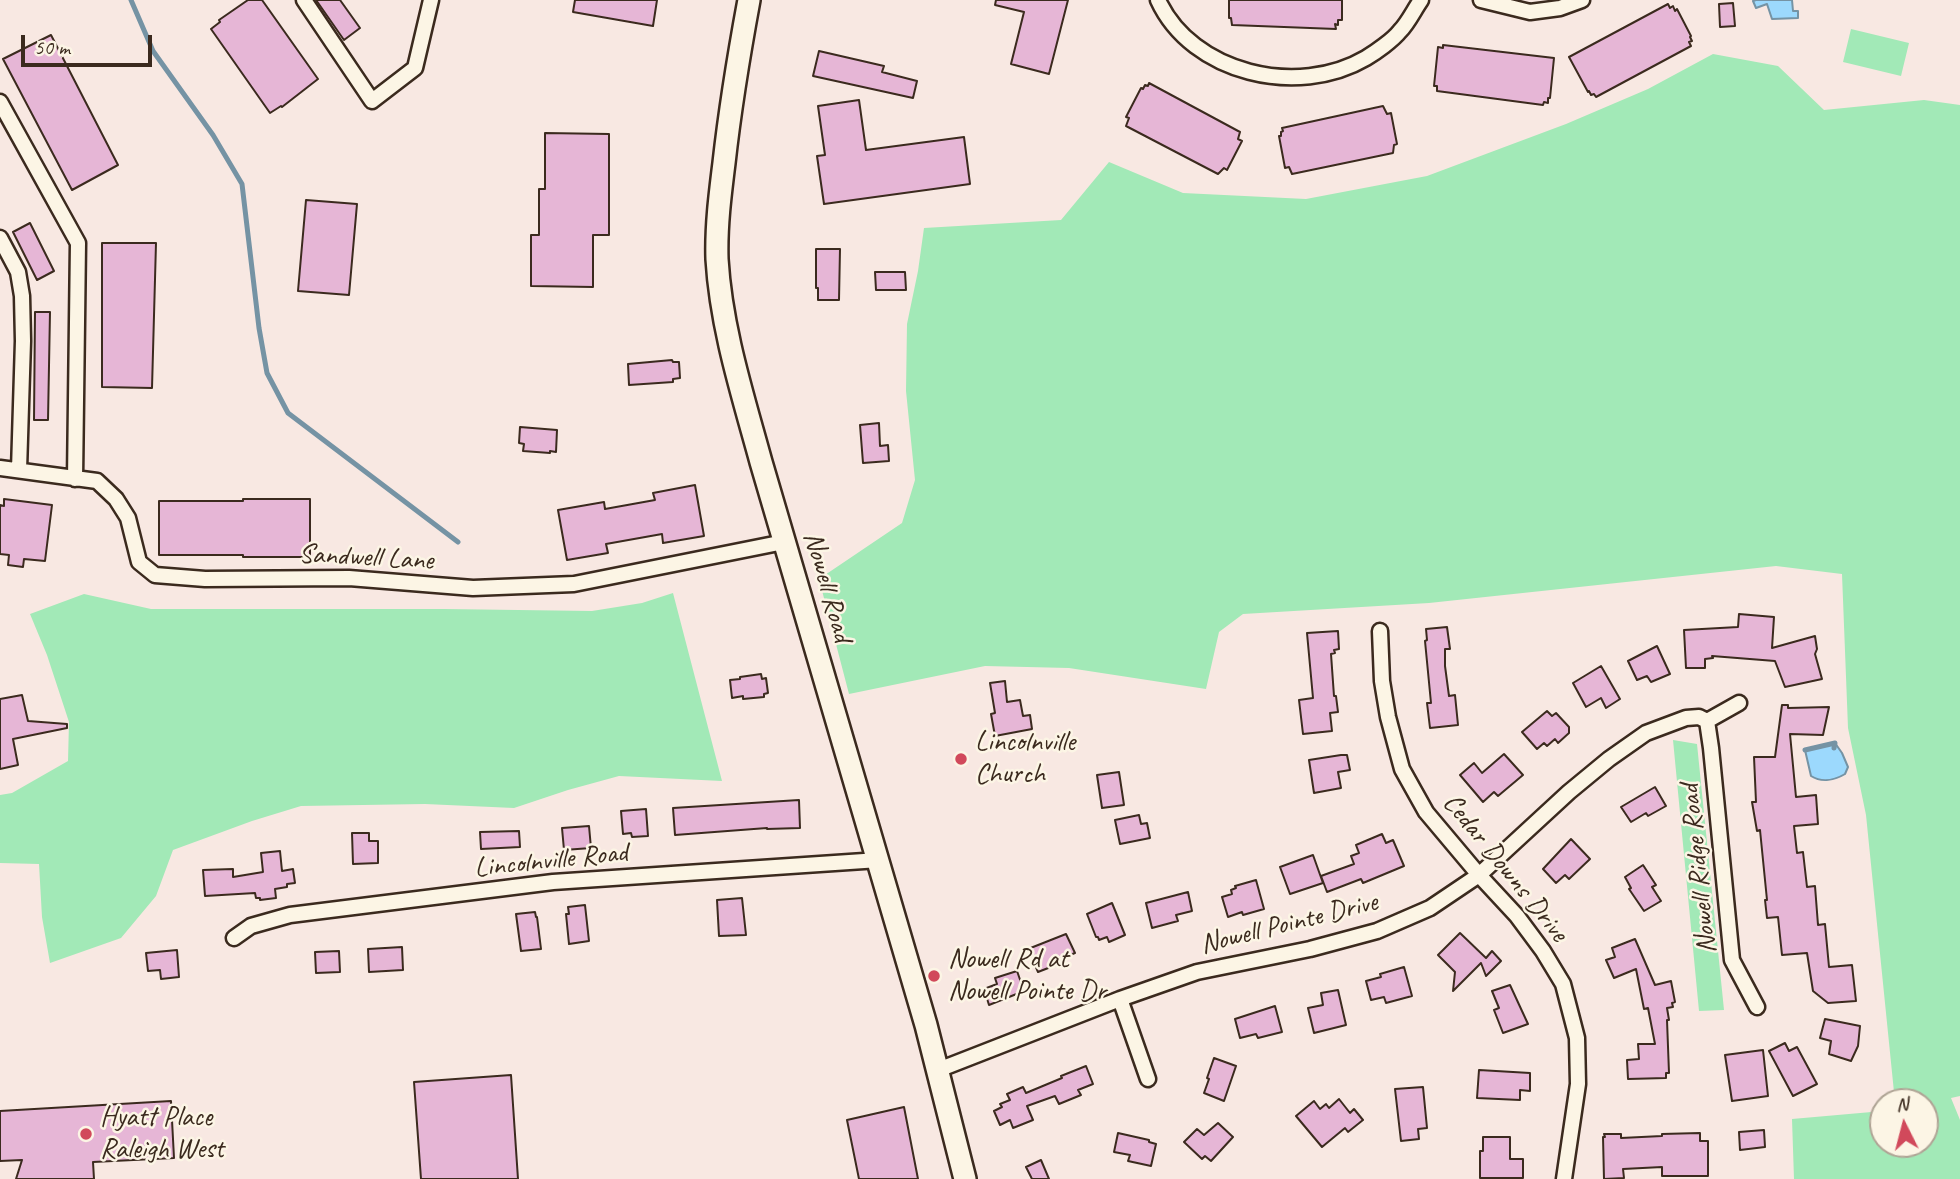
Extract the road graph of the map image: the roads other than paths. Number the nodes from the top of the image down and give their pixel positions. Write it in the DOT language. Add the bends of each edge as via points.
graph roads {
  1 [pos="304,0"];
  2 [pos="431,0"];
  3 [pos="749,0"];
  4 [pos="1158,0"];
  5 [pos="1421,0"];
  6 [pos="1481,0"];
  7 [pos="1582,0"];
  8 [pos="0,102"];
  9 [pos="0,238"];
  10 [pos="0,468"];
  11 [pos="19,470"];
  12 [pos="75,479"];
  13 [pos="784,542"];
  14 [pos="1380,631"];
  15 [pos="1739,703"];
  16 [pos="1707,721"];
  17 [pos="879,860"];
  18 [pos="1479,875"];
  19 [pos="234,938"];
  20 [pos="1120,999"];
  21 [pos="1757,1007"];
  22 [pos="938,1070"];
  23 [pos="1148,1079"];
  24 [pos="965,1179"];
  25 [pos="1564,1179"];
  1 -- 2 [label="street" via="372,101 415,68"];
  3 -- 13 [label="street, Nowell Road" via="718,213 717,258 741,391"];
  4 -- 5 [label="street" via="1182,36 1213,58 1254,74 1292,76 1327,74 1366,58 1400,32"];
  6 -- 7 [label="street" via="1530,12"];
  8 -- 12 [label="street" via="78,243"];
  9 -- 11 [label="street" via="19,272 22,296"];
  10 -- 11 [label="street, Sandwell Lane"];
  11 -- 12 [label="street, Sandwell Lane"];
  12 -- 13 [label="street, Sandwell Lane" via="97,481 116,499 128,518 139,562 155,575 349,578 473,588 573,584"];
  13 -- 17 [label="street, Nowell Road"];
  14 -- 18 [label="street, Cedar Downs Drive" via="1382,681 1402,769 1426,812"];
  15 -- 16 [label="street"];
  16 -- 18 [label="street, Nowell Pointe Drive" via="1686,718 1646,733 1569,792"];
  16 -- 21 [label="street, Nowell Ridge Road" via="1732,960"];
  17 -- 19 [label="street, Lincolnville Road" via="553,882 290,915 251,926"];
  17 -- 22 [label="street, Nowell Road"];
  18 -- 20 [label="street, Nowell Pointe Drive" via="1430,908 1377,931 1197,972"];
  18 -- 25 [label="street, Cedar Downs Drive" via="1517,916 1563,984 1577,1038 1578,1084"];
  20 -- 22 [label="street, Nowell Pointe Drive"];
  20 -- 23 [label="street"];
  22 -- 24 [label="street, Nowell Road"];
}
